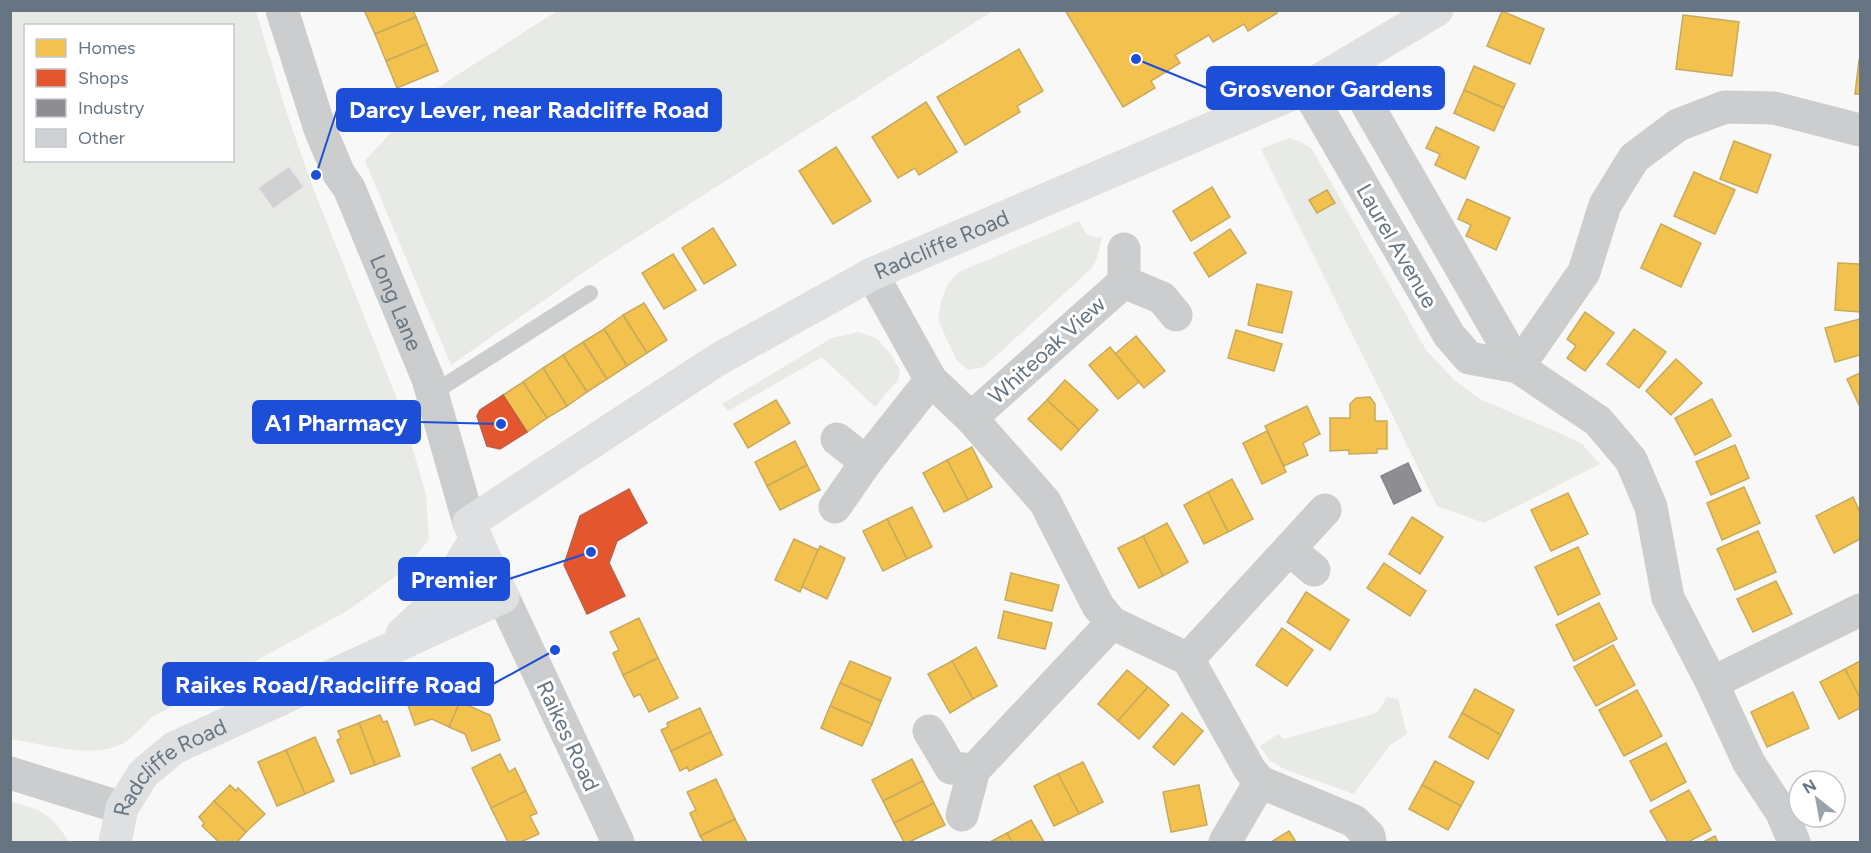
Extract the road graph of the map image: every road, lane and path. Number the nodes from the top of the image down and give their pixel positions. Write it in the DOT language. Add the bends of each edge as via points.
graph roads {
  1 [pos="282,10"];
  2 [pos="1426,14"];
  3 [pos="1345,66"];
  4 [pos="1306,88"];
  5 [pos="1860,130"];
  6 [pos="1124,249"];
  7 [pos="872,274"];
  8 [pos="1124,282"];
  9 [pos="590,292"];
  10 [pos="1176,315"];
  11 [pos="1518,367"];
  12 [pos="931,380"];
  13 [pos="430,386"];
  14 [pos="971,418"];
  15 [pos="837,439"];
  16 [pos="866,462"];
  17 [pos="835,507"];
  18 [pos="1325,510"];
  19 [pos="472,531"];
  20 [pos="1288,549"];
  21 [pos="1314,570"];
  22 [pos="503,597"];
  23 [pos="1860,610"];
  24 [pos="1112,623"];
  25 [pos="381,653"];
  26 [pos="1188,658"];
  27 [pos="1712,683"];
  28 [pos="929,731"];
  29 [pos="974,770"];
  30 [pos="10,773"];
  31 [pos="1260,782"];
  32 [pos="122,808"];
  33 [pos="962,815"];
  34 [pos="1787,815"];
  35 [pos="115,843"];
  36 [pos="618,843"];
  37 [pos="1225,843"];
  38 [pos="1370,843"];
  1 -- 13 [label="street, Long Lane" via="320,129 349,188"];
  2 -- 3 [label="main road, Radcliffe Road"];
  3 -- 4 [label="main road, Radcliffe Road"];
  3 -- 11 [label="street, Laurel Avenue"];
  4 -- 7 [label="main road, Radcliffe Road"];
  4 -- 11 [label="street, Laurel Avenue" via="1449,335 1469,358"];
  5 -- 11 [label="street" via="1774,108 1725,107 1678,125 1634,158 1605,205 1584,272"];
  6 -- 8 [label="street, Whiteoak View"];
  7 -- 12 [label="street, Whiteoak View"];
  7 -- 19 [label="main road, Radcliffe Road" via="717,360"];
  8 -- 10 [label="street, Whiteoak View" via="1162,298"];
  8 -- 14 [label="street, Whiteoak View"];
  9 -- 13 [label="lane"];
  11 -- 27 [label="street, Laurel Avenue" via="1598,421 1631,460 1650,507 1668,598"];
  12 -- 14 [label="street, Whiteoak View"];
  12 -- 16 [label="street"];
  13 -- 19 [label="street, Long Lane"];
  14 -- 24 [label="street, Whiteoak View" via="1045,502 1098,606"];
  15 -- 16 [label="street"];
  16 -- 17 [label="street"];
  18 -- 20 [label="street"];
  19 -- 22 [label="main road, Long Lane"];
  19 -- 25 [label="main road, Radcliffe Road" via="448,585"];
  20 -- 21 [label="street"];
  20 -- 26 [label="street"];
  22 -- 25 [label="main road, Radcliffe Road"];
  22 -- 36 [label="street, Raikes Road"];
  23 -- 27 [label="street"];
  24 -- 26 [label="street, Whiteoak View"];
  24 -- 29 [label="street"];
  25 -- 32 [label="main road, Radcliffe Road" via="174,748 143,774"];
  26 -- 31 [label="street"];
  27 -- 34 [label="street, Laurel Avenue" via="1749,763"];
  28 -- 29 [label="street" via="951,768"];
  29 -- 33 [label="street"];
  30 -- 32 [label="street"];
  31 -- 37 [label="street"];
  31 -- 38 [label="street" via="1354,821"];
  32 -- 35 [label="main road, Radcliffe Road"];
}
